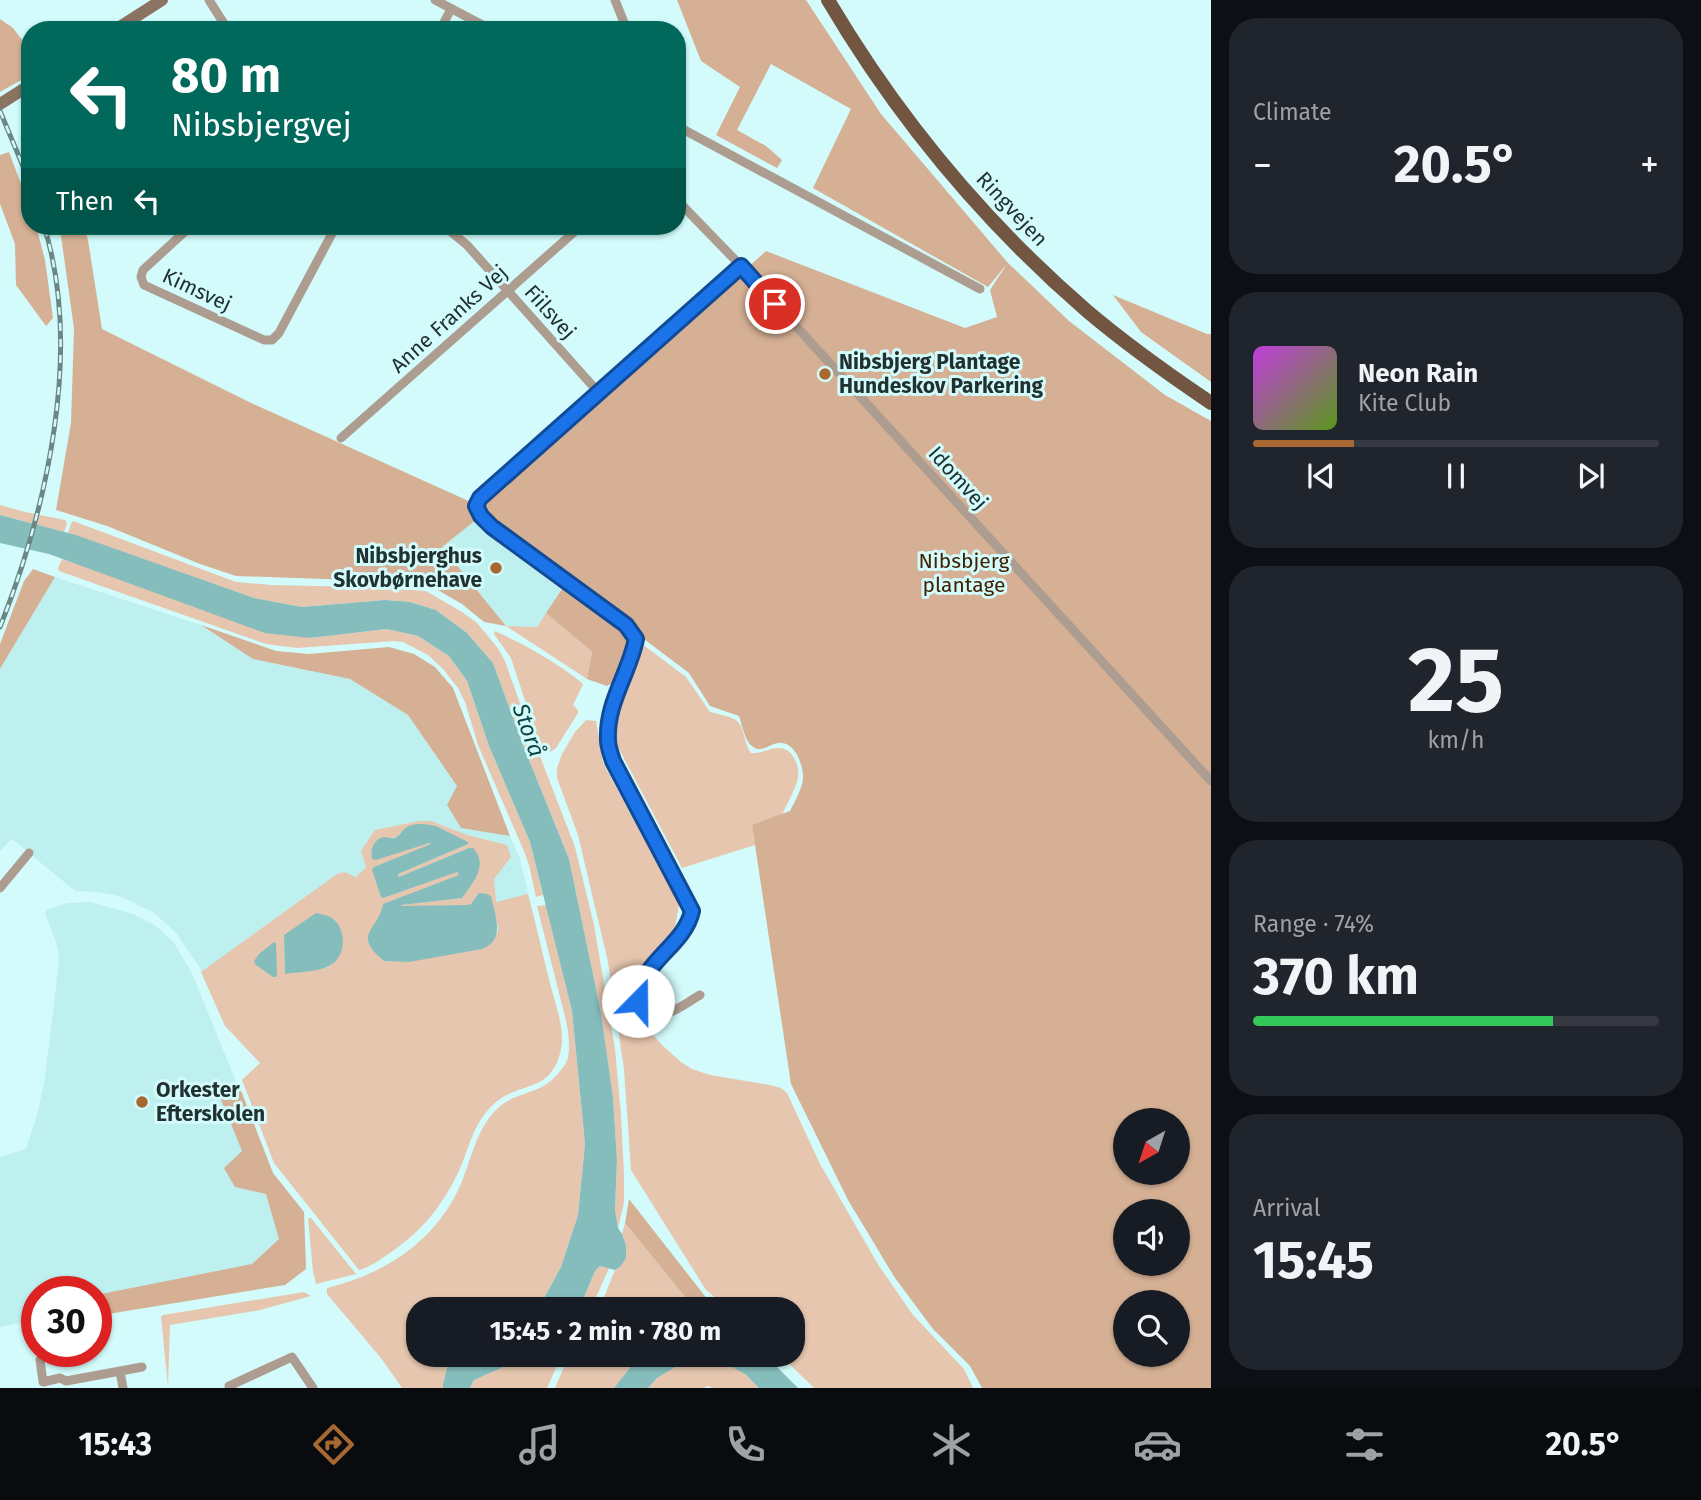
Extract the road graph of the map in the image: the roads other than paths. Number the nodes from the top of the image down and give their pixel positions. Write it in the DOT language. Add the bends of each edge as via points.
graph roads {
  1 [pos="162,0"];
  2 [pos="209,0"];
  3 [pos="435,0"];
  4 [pos="615,0"];
  5 [pos="828,0"];
  6 [pos="452,9"];
  7 [pos="129,21"];
  8 [pos="222,21"];
  9 [pos="445,21"];
  10 [pos="475,21"];
  11 [pos="623,21"];
  12 [pos="21,91"];
  13 [pos="0,104"];
  14 [pos="686,131"];
  15 [pos="686,209"];
  16 [pos="181,235"];
  17 [pos="331,235"];
  18 [pos="455,235"];
  19 [pos="570,235"];
  20 [pos="741,266"];
  21 [pos="979,289"];
  22 [pos="508,290"];
  23 [pos="599,393"];
  24 [pos="1211,403"];
  25 [pos="341,438"];
  26 [pos="1211,781"];
  27 [pos="29,853"];
  28 [pos="0,888"];
  29 [pos="700,995"];
  30 [pos="41,1367"];
  31 [pos="142,1367"];
  32 [pos="120,1371"];
  33 [pos="123,1388"];
  34 [pos="230,1388"];
  35 [pos="313,1388"];
  1 -- 7 [label="street"];
  2 -- 8 [label="street"];
  3 -- 6 [label="street"];
  4 -- 11 [label="street"];
  5 -- 24 [label="main road, Ringvejen" via="906,118 993,221 1087,311"];
  6 -- 9 [label="street"];
  6 -- 10 [label="street"];
  12 -- 13 [label="street"];
  14 -- 21 [label="street"];
  15 -- 20 [label="street, Idomvej"];
  16 -- 17 [label="street, Kimsvej" via="143,270 144,285 264,340 279,333"];
  18 -- 22 [label="street, Fiilsvej"];
  19 -- 22 [label="street, Anne Franks Vej"];
  20 -- 23 [label="street"];
  20 -- 26 [label="street, Idomvej"];
  22 -- 23 [label="street, Fiilsvej"];
  22 -- 25 [label="street, Anne Franks Vej"];
  23 -- 29 [label="street" via="476,506 492,527 626,625 636,639 608,720 608,742 613,761 692,911 682,934 645,977 638,1001 643,1009 665,1015"];
  27 -- 28 [label="street"];
  30 -- 32 [label="street" via="43,1382"];
  31 -- 32 [label="street"];
  32 -- 33 [label="street"];
  34 -- 35 [label="street" via="292,1357"];
}
